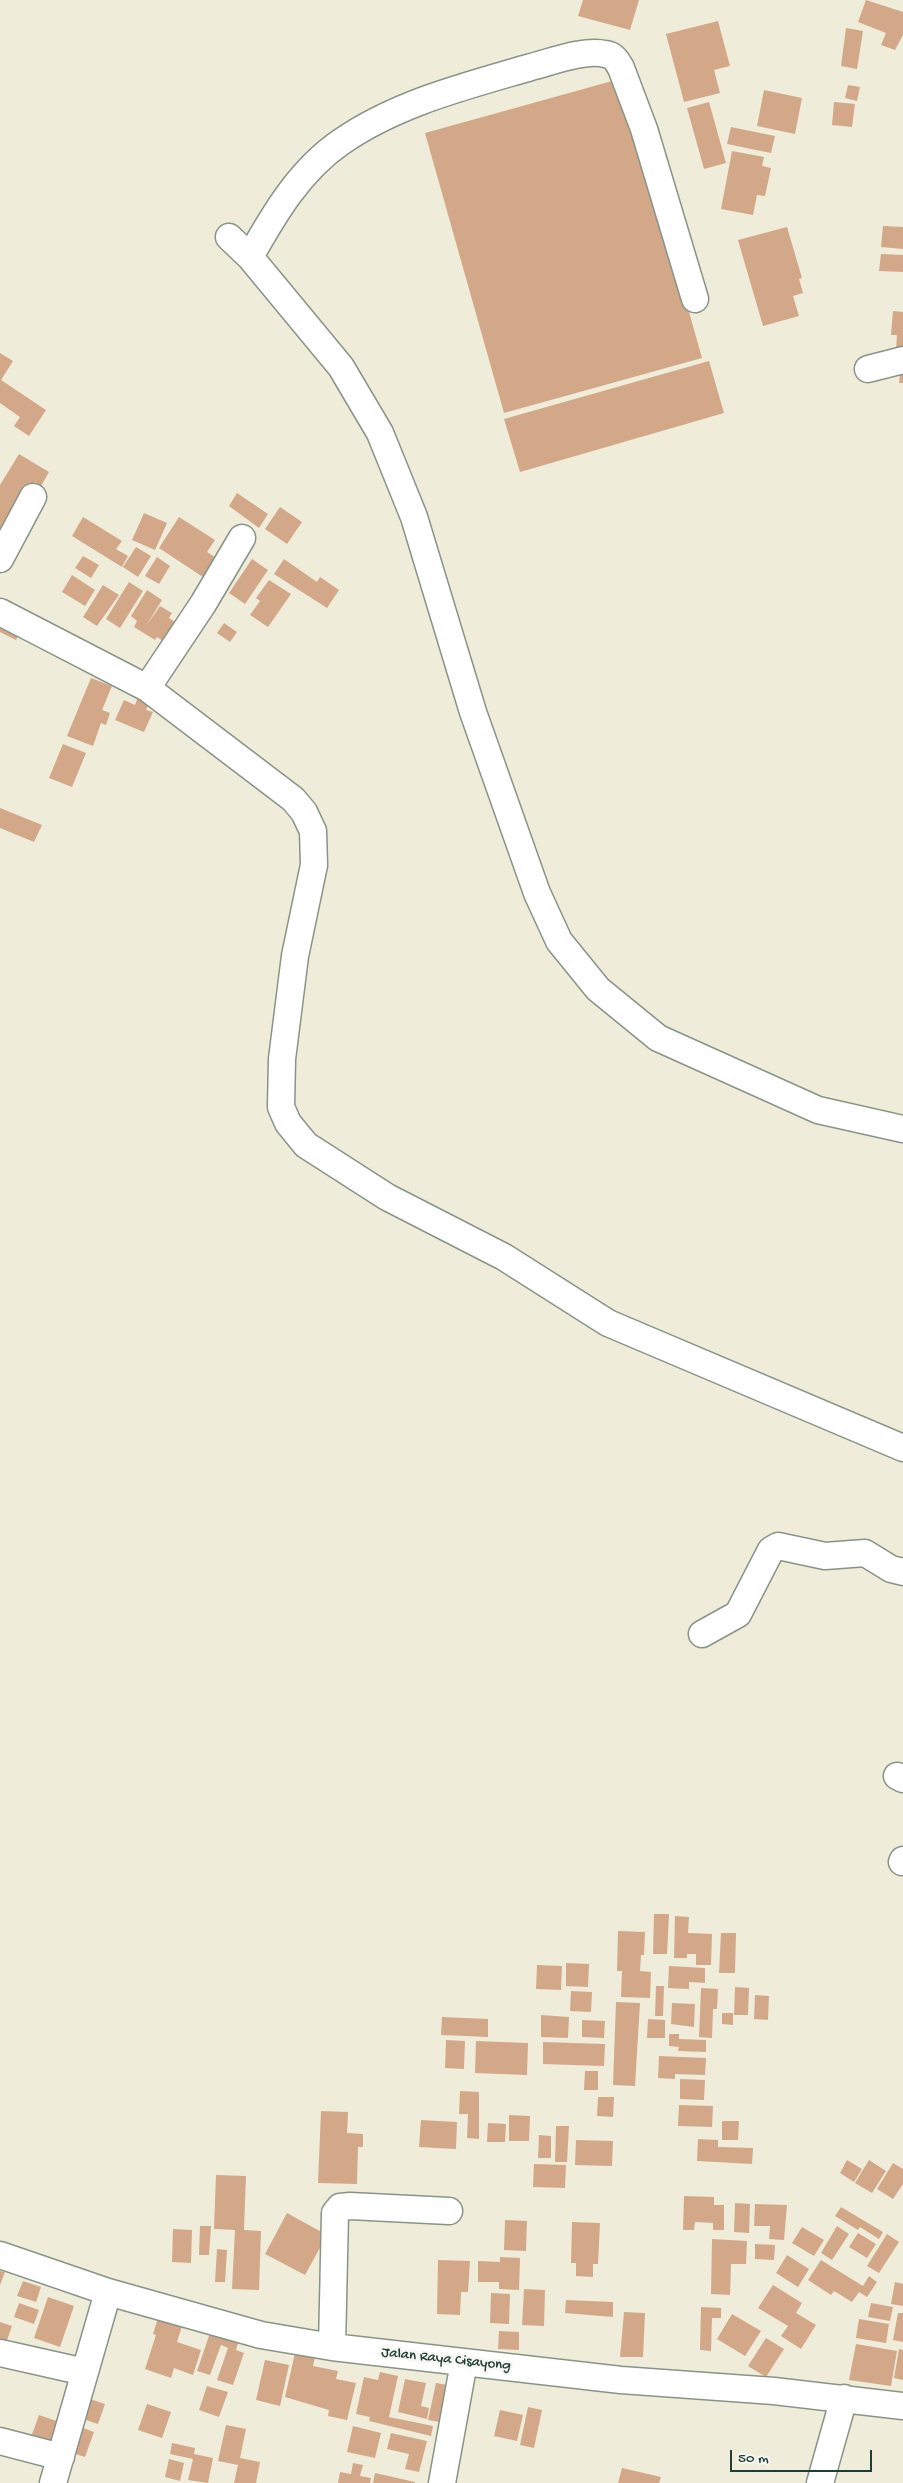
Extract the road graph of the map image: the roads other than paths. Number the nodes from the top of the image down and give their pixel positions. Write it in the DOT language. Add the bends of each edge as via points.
graph roads {
  1 [pos="229,237"];
  2 [pos="250,257"];
  3 [pos="695,299"];
  4 [pos="903,360"];
  5 [pos="868,369"];
  6 [pos="33,497"];
  7 [pos="242,538"];
  8 [pos="0,559"];
  9 [pos="0,612"];
  10 [pos="147,688"];
  11 [pos="903,1129"];
  12 [pos="903,1448"];
  13 [pos="903,1572"];
  14 [pos="702,1634"];
  15 [pos="449,2211"];
  16 [pos="0,2255"];
  17 [pos="108,2292"];
  18 [pos="332,2347"];
  19 [pos="0,2353"];
  20 [pos="464,2362"];
  21 [pos="85,2372"];
  22 [pos="844,2398"];
  23 [pos="903,2406"];
  24 [pos="0,2441"];
  25 [pos="61,2457"];
  26 [pos="53,2483"];
  27 [pos="442,2483"];
  28 [pos="820,2483"];
  1 -- 2 [label="street"];
  2 -- 3 [label="street" via="278,207 313,165 340,142 383,117 453,89 566,57 602,53 616,59 621,68 644,129"];
  2 -- 11 [label="street" via="341,367 380,433 414,517 473,712 536,893 559,941 598,989 658,1038 818,1110"];
  4 -- 5 [label="street"];
  6 -- 8 [label="street"];
  7 -- 10 [label="street"];
  9 -- 10 [label="street"];
  10 -- 12 [label="street" via="293,799 313,830 314,865 295,956 282,1059 281,1107 288,1123 306,1145 387,1197 504,1257 608,1323"];
  13 -- 14 [label="street" via="891,1569 865,1553 825,1556 778,1546 771,1550 738,1614"];
  15 -- 18 [label="street" via="350,2206 335,2213"];
  16 -- 17 [label="street, Jalan Raya Cisayong"];
  17 -- 18 [label="street, Jalan Raya Cisayong" via="261,2335"];
  17 -- 21 [label="street"];
  18 -- 20 [label="street, Jalan Raya Cisayong"];
  19 -- 21 [label="street"];
  20 -- 22 [label="street, Jalan Raya Cisayong" via="621,2380"];
  20 -- 27 [label="street"];
  21 -- 25 [label="street"];
  22 -- 23 [label="street, Jalan Raya Cisayong"];
  22 -- 28 [label="street"];
  24 -- 25 [label="street"];
  25 -- 26 [label="street"];
}
